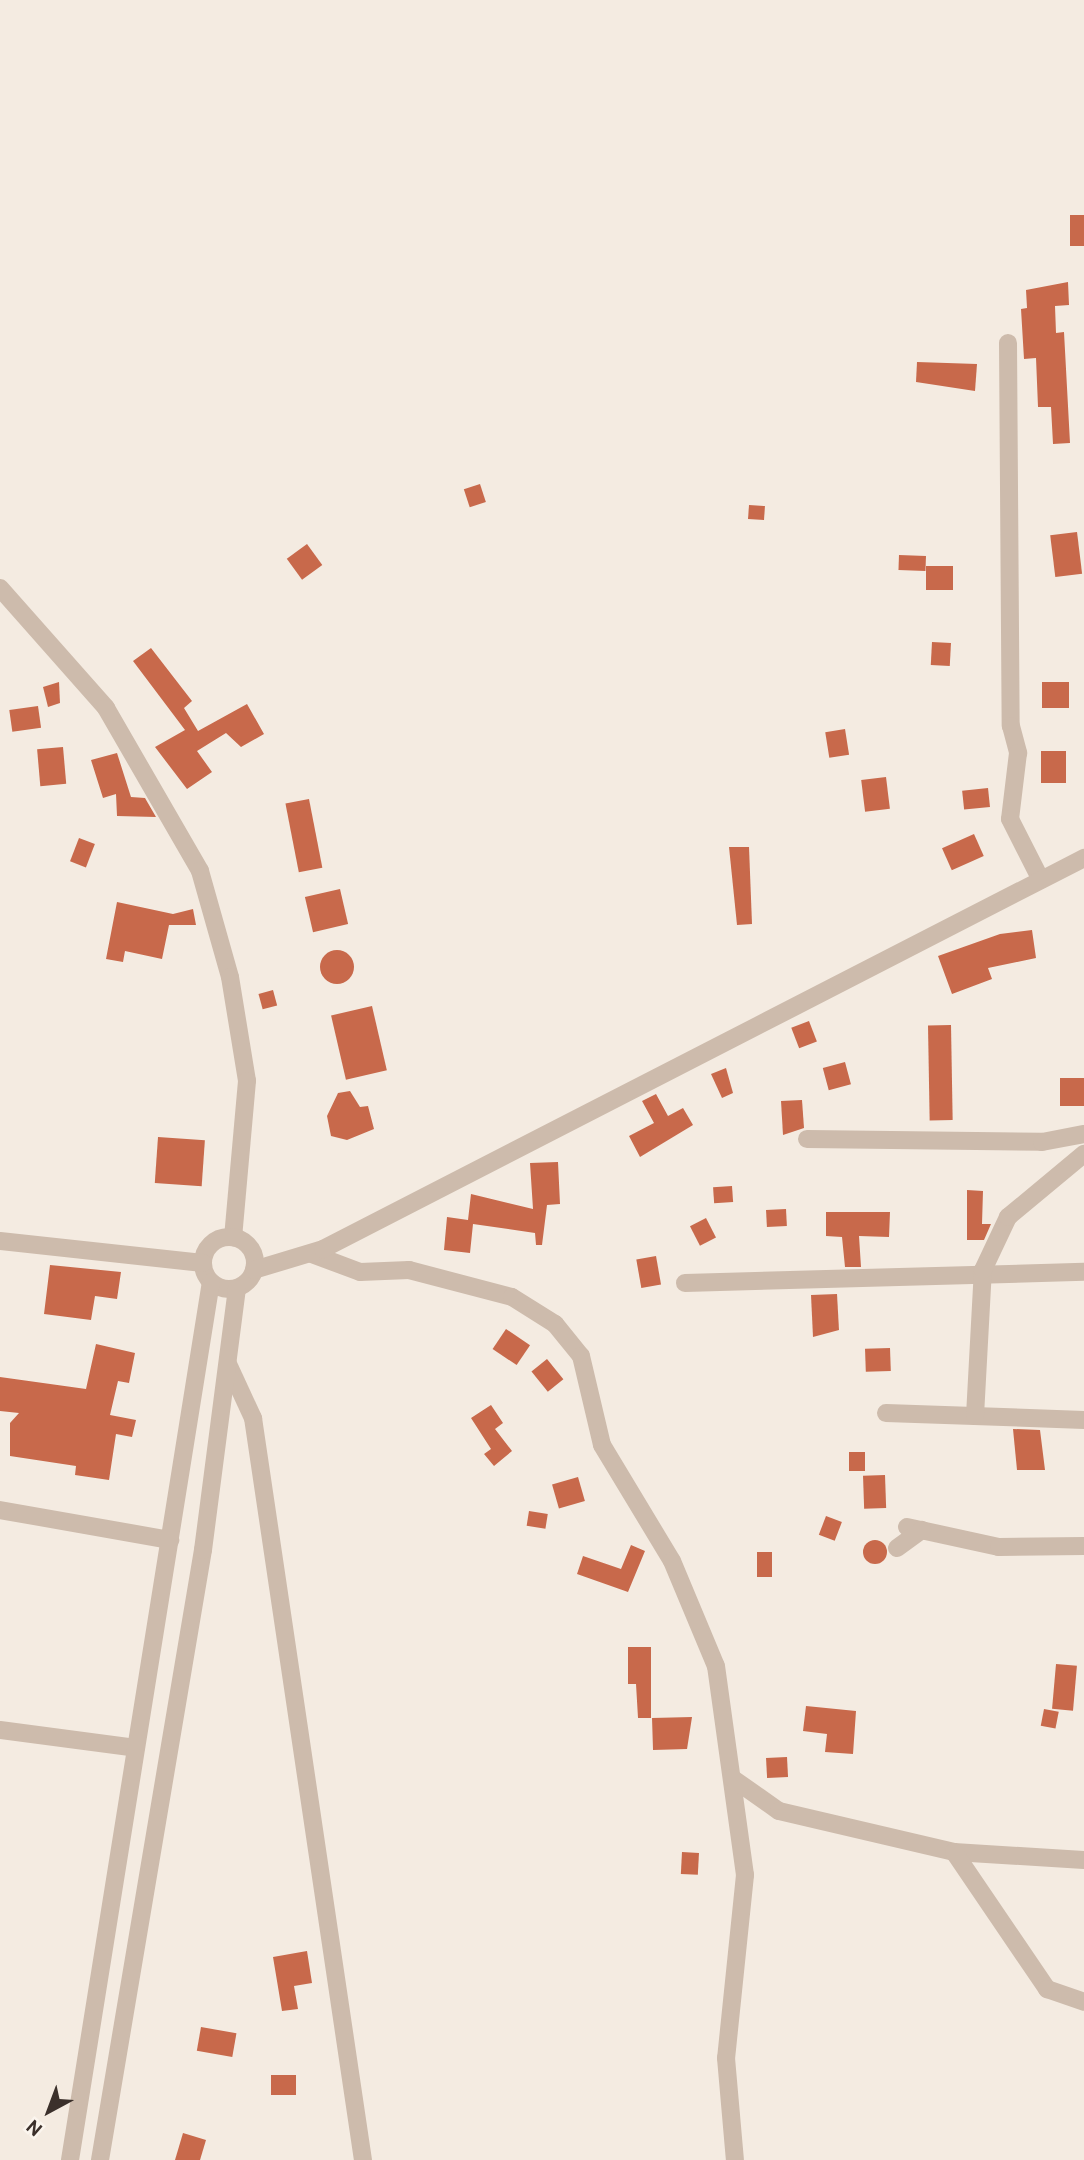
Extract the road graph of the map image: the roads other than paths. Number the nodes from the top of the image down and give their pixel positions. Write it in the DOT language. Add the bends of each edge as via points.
graph roads {
  1 [pos="1008,343"];
  2 [pos="0,588"];
  3 [pos="1084,858"];
  4 [pos="1041,880"];
  5 [pos="1084,1134"];
  6 [pos="807,1139"];
  7 [pos="1084,1154"];
  8 [pos="233,1237"];
  9 [pos="0,1241"];
  10 [pos="312,1254"];
  11 [pos="203,1263"];
  12 [pos="254,1270"];
  13 [pos="983,1270"];
  14 [pos="1084,1272"];
  15 [pos="211,1282"];
  16 [pos="685,1283"];
  17 [pos="236,1289"];
  18 [pos="228,1364"];
  19 [pos="886,1413"];
  20 [pos="975,1416"];
  21 [pos="1084,1420"];
  22 [pos="0,1510"];
  23 [pos="170,1540"];
  24 [pos="1084,1546"];
  25 [pos="898,1548"];
  26 [pos="0,1730"];
  27 [pos="136,1748"];
  28 [pos="732,1778"];
  29 [pos="954,1852"];
  30 [pos="1084,1860"];
  31 [pos="1084,2002"];
  32 [pos="70,2160"];
  33 [pos="100,2160"];
  34 [pos="363,2160"];
  35 [pos="735,2160"];
  1 -- 4 [label="street" via="1011,726 1018,753 1010,819"];
  2 -- 8 [label="street" via="106,708 200,871 230,977 247,1081"];
  3 -- 4 [label="street"];
  4 -- 10 [label="street"];
  5 -- 6 [label="street" via="1042,1142"];
  7 -- 13 [label="street" via="1008,1217"];
  8 -- 11 [label="street" via="212,1243"];
  8 -- 12 [label="street" via="248,1246"];
  9 -- 11 [label="street"];
  10 -- 12 [label="street"];
  10 -- 28 [label="street" via="360,1272 409,1270 512,1297 569,1338 590,1381 602,1445 672,1561 707,1635"];
  11 -- 15 [label="street"];
  12 -- 17 [label="street"];
  13 -- 14 [label="street"];
  13 -- 16 [label="street"];
  13 -- 20 [label="street"];
  15 -- 17 [label="street"];
  15 -- 23 [label="street"];
  17 -- 18 [label="street"];
  18 -- 33 [label="street"];
  18 -- 34 [label="street" via="253,1418"];
  19 -- 20 [label="street"];
  20 -- 21 [label="street"];
  22 -- 23 [label="street"];
  23 -- 27 [label="street"];
  24 -- 25 [label="street" via="999,1547 915,1528"];
  26 -- 27 [label="street"];
  27 -- 32 [label="street"];
  28 -- 29 [label="street" via="779,1811"];
  28 -- 35 [label="street" via="745,1885 726,2057"];
  29 -- 30 [label="street"];
  29 -- 31 [label="street" via="1047,1989"];
}
